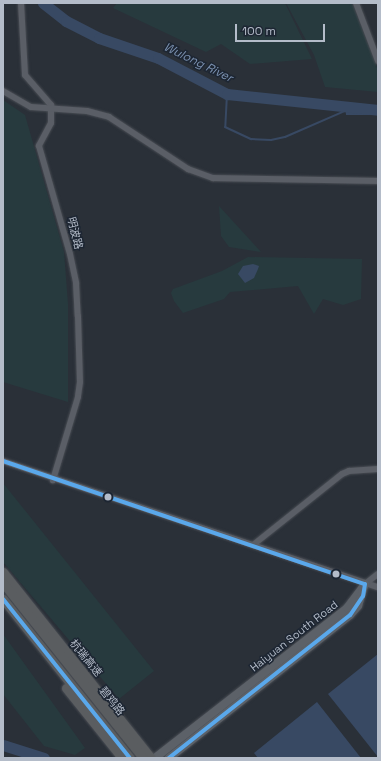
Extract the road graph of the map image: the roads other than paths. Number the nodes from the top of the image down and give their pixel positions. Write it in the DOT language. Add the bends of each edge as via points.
graph roads {
  1 [pos="21,3"];
  2 [pos="356,3"];
  3 [pos="378,61"];
  4 [pos="3,91"];
  5 [pos="52,110"];
  6 [pos="378,181"];
  7 [pos="3,461"];
  8 [pos="378,469"];
  9 [pos="53,480"];
  10 [pos="253,545"];
  11 [pos="3,572"];
  12 [pos="378,574"];
  13 [pos="3,584"];
  14 [pos="365,584"];
  15 [pos="378,587"];
  16 [pos="3,599"];
  17 [pos="3,609"];
  18 [pos="122,758"];
  19 [pos="130,758"];
  20 [pos="143,758"];
  21 [pos="151,758"];
  22 [pos="156,758"];
  23 [pos="169,758"];
  1 -- 5 [label="street" via="25,75 45,96"];
  2 -- 3 [label="street"];
  4 -- 5 [label="street" via="31,107"];
  5 -- 6 [label="street" via="87,111 104,115 188,169 213,178"];
  5 -- 9 [label="street, 明波路" via="51,123 39,146 76,283 80,382"];
  7 -- 9 [label="street"];
  8 -- 10 [label="street" via="349,471 342,474"];
  9 -- 10 [label="street"];
  10 -- 14 [label="street"];
  11 -- 21 [label="highway, 杭瑞高速"];
  12 -- 14 [label="street"];
  13 -- 20 [label="highway, 碧鸡路"];
  14 -- 15 [label="street"];
  14 -- 22 [label="main road, Haiyuan South Road" via="347,608"];
  14 -- 23 [label="main road, Haiyuan South Road" via="363,596 350,614"];
  16 -- 19 [label="highway, 碧鸡路"];
  17 -- 18 [label="highway"];
}
